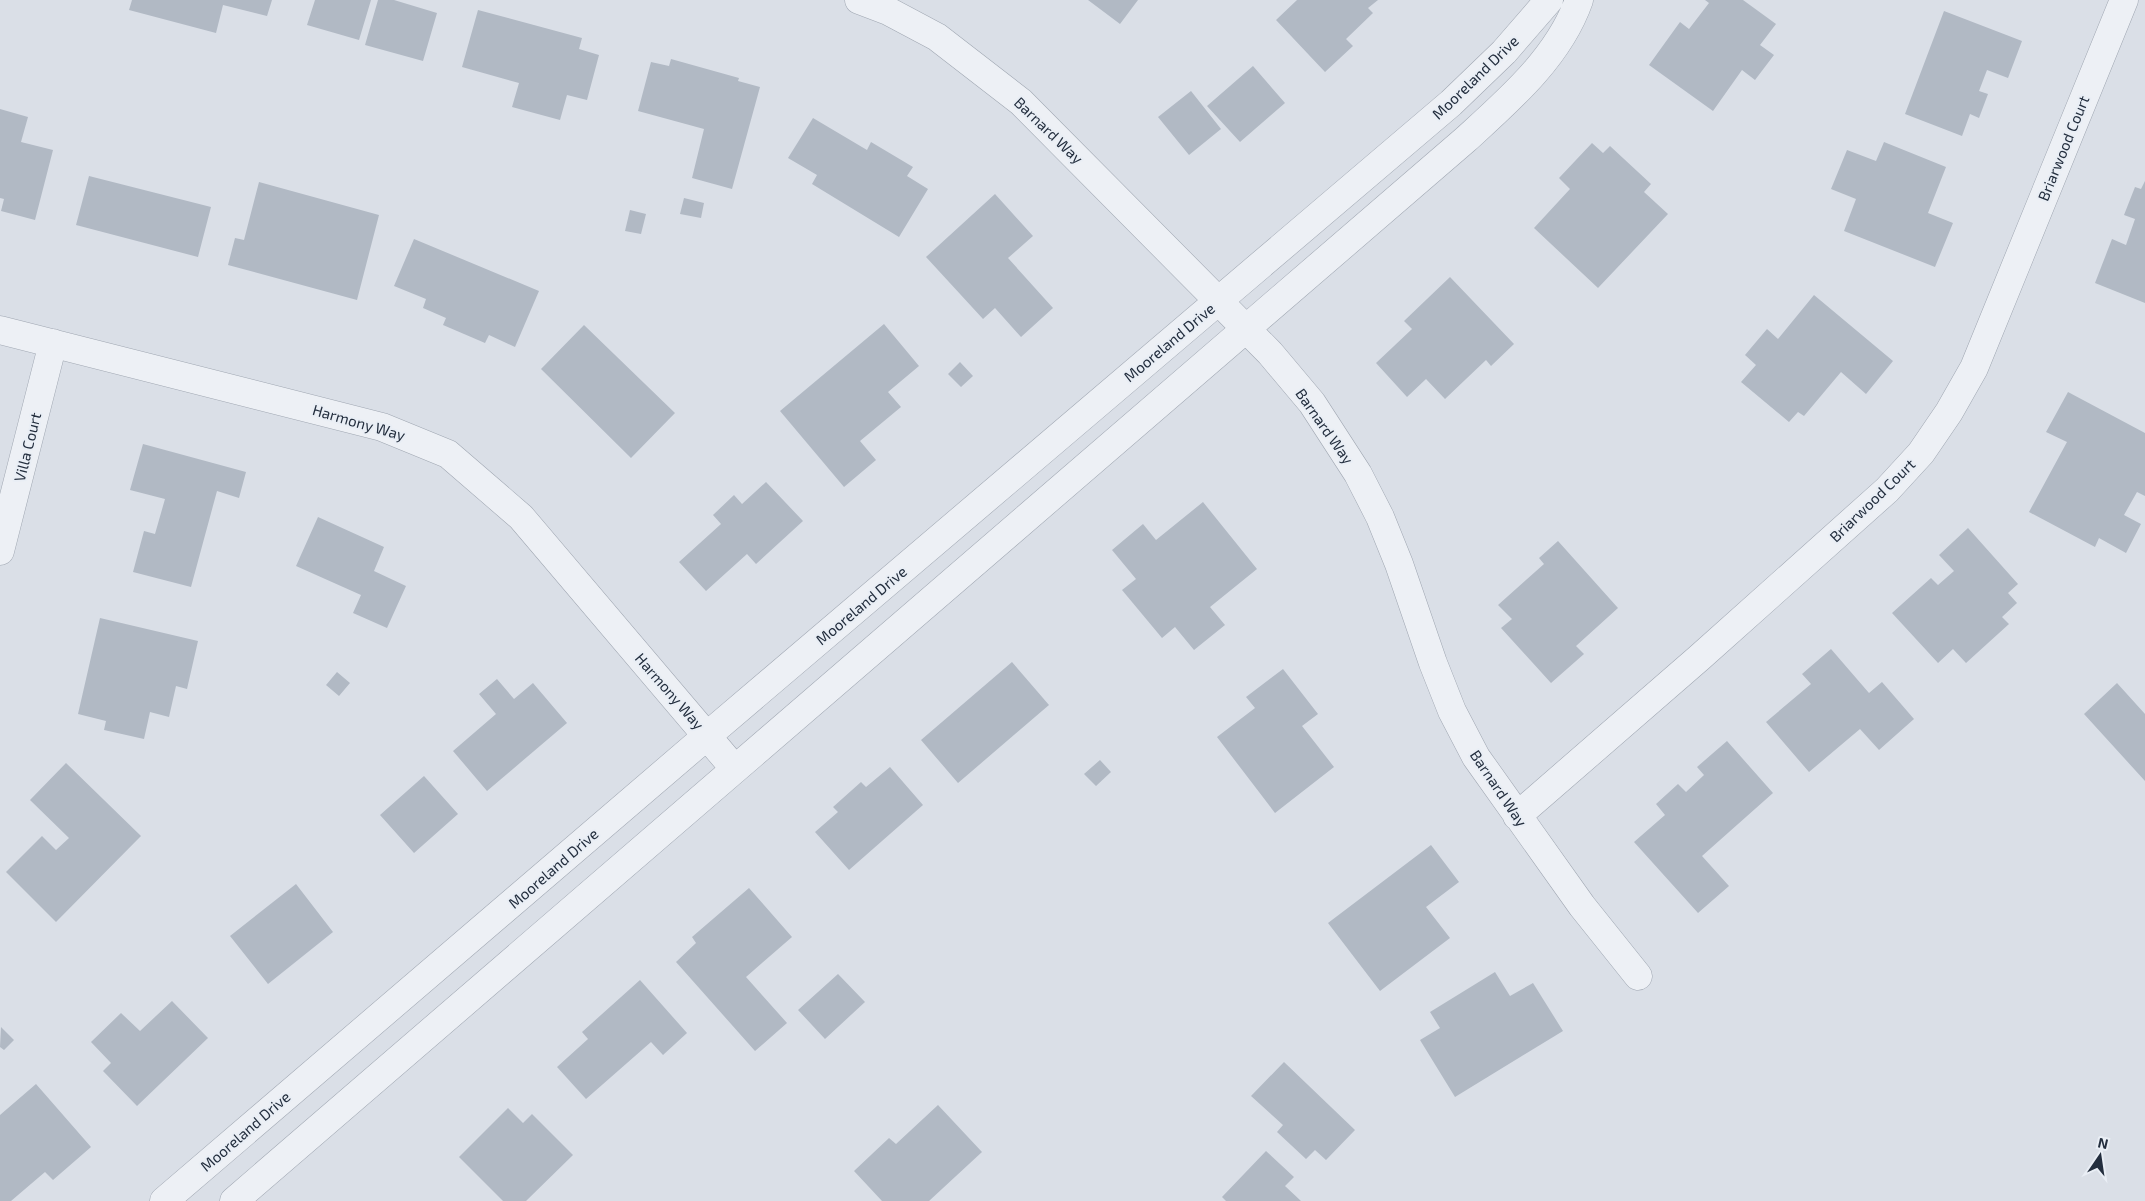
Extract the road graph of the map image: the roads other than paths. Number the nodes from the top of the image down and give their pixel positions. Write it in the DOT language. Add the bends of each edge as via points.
graph roads {
  1 [pos="859,0"];
  2 [pos="1549,0"];
  3 [pos="1579,0"];
  4 [pos="2124,0"];
  5 [pos="1218,301"];
  6 [pos="0,330"];
  7 [pos="1246,330"];
  8 [pos="53,343"];
  9 [pos="0,551"];
  10 [pos="708,735"];
  11 [pos="734,768"];
  12 [pos="1517,816"];
  13 [pos="1638,976"];
  14 [pos="164,1201"];
  15 [pos="234,1201"];
  1 -- 5 [label="street, Barnard Way" via="888,11 936,37 1021,102"];
  2 -- 5 [label="street, Mooreland Drive" via="1504,52 1451,103"];
  3 -- 7 [label="street" via="1573,18 1545,60 1509,99"];
  4 -- 12 [label="street, Briarwood Court" via="1974,368 1921,453 1887,490"];
  5 -- 7 [label="street, Barnard Way"];
  5 -- 10 [label="street, Mooreland Drive"];
  6 -- 8 [label="street, Harmony Way"];
  7 -- 11 [label="street"];
  7 -- 12 [label="street, Barnard Way" via="1312,403 1358,474 1396,556 1452,712 1476,757"];
  8 -- 9 [label="street, Villa Court"];
  8 -- 10 [label="street, Harmony Way" via="382,426 448,454 520,517"];
  10 -- 11 [label="street, Harmony Way"];
  10 -- 14 [label="street, Mooreland Drive"];
  11 -- 15 [label="street"];
  12 -- 13 [label="street, Barnard Way"];
}
